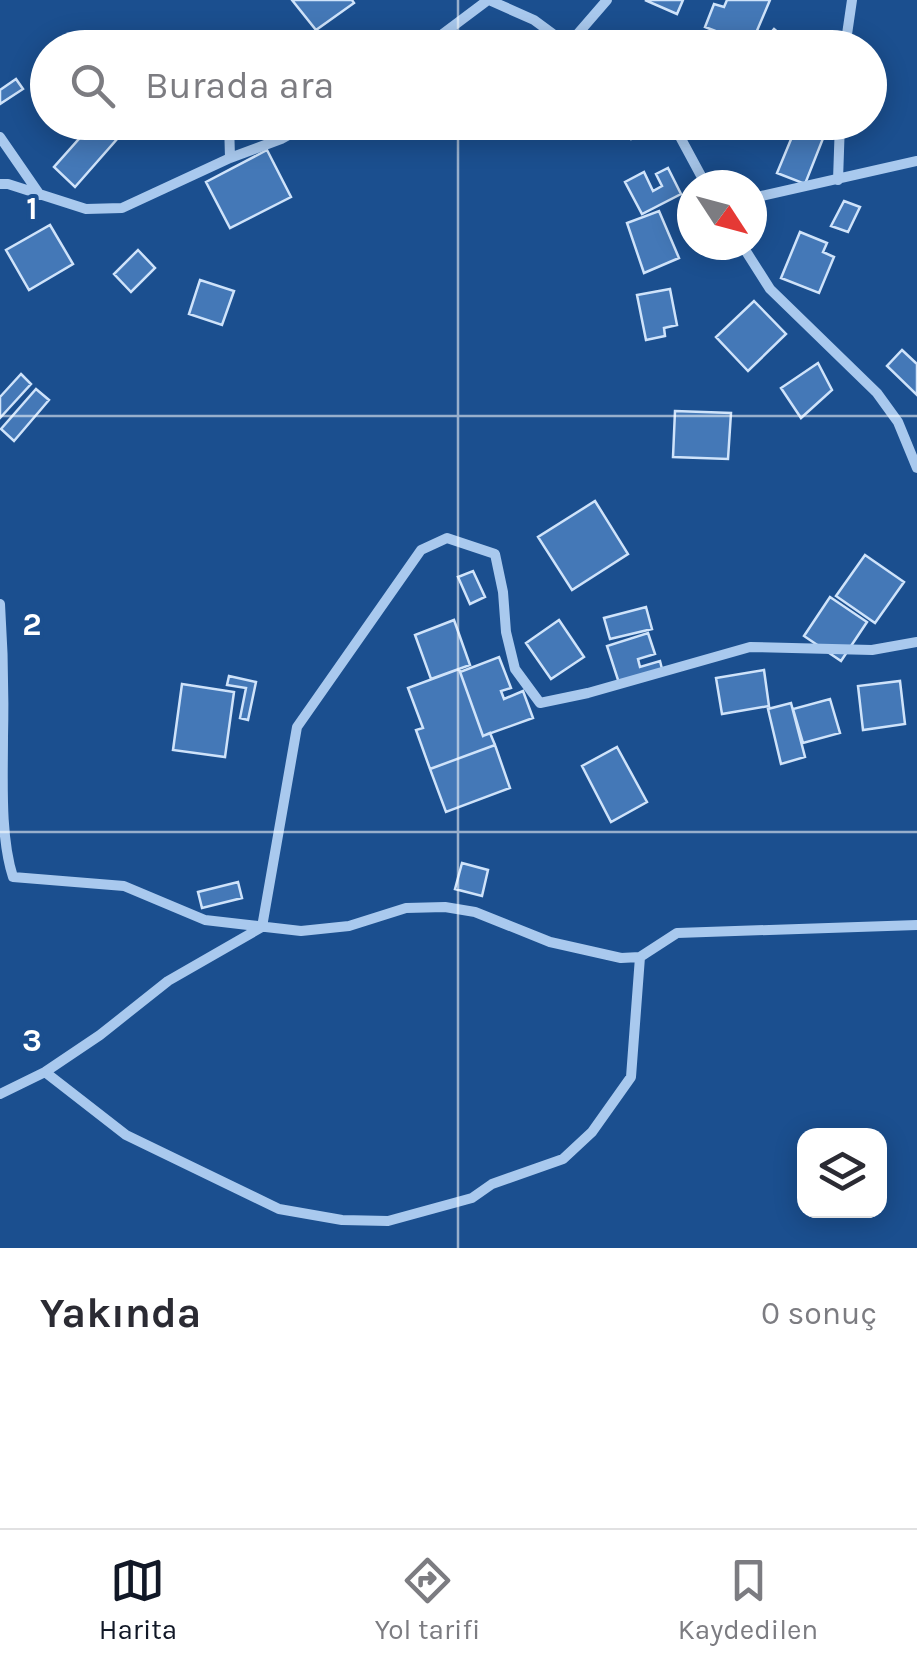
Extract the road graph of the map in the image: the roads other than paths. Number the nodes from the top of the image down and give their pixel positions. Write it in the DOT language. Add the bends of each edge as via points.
graph roads {
  1 [pos="489,0"];
  2 [pos="607,0"];
  3 [pos="852,0"];
  4 [pos="448,30"];
  5 [pos="548,30"];
  6 [pos="583,30"];
  7 [pos="847,30"];
  8 [pos="0,138"];
  9 [pos="230,140"];
  10 [pos="278,140"];
  11 [pos="682,140"];
  12 [pos="839,140"];
  13 [pos="230,158"];
  14 [pos="917,161"];
  15 [pos="698,170"];
  16 [pos="838,180"];
  17 [pos="0,184"];
  18 [pos="767,195"];
  19 [pos="41,196"];
  20 [pos="752,260"];
  21 [pos="917,468"];
  22 [pos="0,604"];
  23 [pos="917,642"];
  24 [pos="917,925"];
  25 [pos="262,927"];
  26 [pos="640,957"];
  27 [pos="45,1072"];
  28 [pos="0,1094"];
  1 -- 4 [label="street"];
  1 -- 5 [label="street"];
  2 -- 6 [label="street"];
  3 -- 7 [label="street"];
  8 -- 19 [label="street"];
  9 -- 13 [label="street"];
  10 -- 13 [label="street"];
  11 -- 15 [label="street"];
  12 -- 16 [label="street"];
  13 -- 19 [label="street" via="122,208 86,209"];
  14 -- 16 [label="street"];
  16 -- 18 [label="street"];
  17 -- 19 [label="street"];
  20 -- 21 [label="street" via="770,289 877,393"];
  22 -- 25 [label="street" via="2,810 13,877 124,886 205,920"];
  23 -- 25 [label="street" via="872,650 750,647 540,703 515,669 494,554 447,538 421,550 297,727"];
  24 -- 26 [label="street" via="677,934"];
  25 -- 26 [label="street" via="349,926 406,908 445,906 550,942"];
  25 -- 27 [label="street" via="168,981"];
  26 -- 27 [label="street" via="631,1077 592,1132 563,1159 472,1198 388,1221 280,1209 126,1135"];
  27 -- 28 [label="street"];
}
